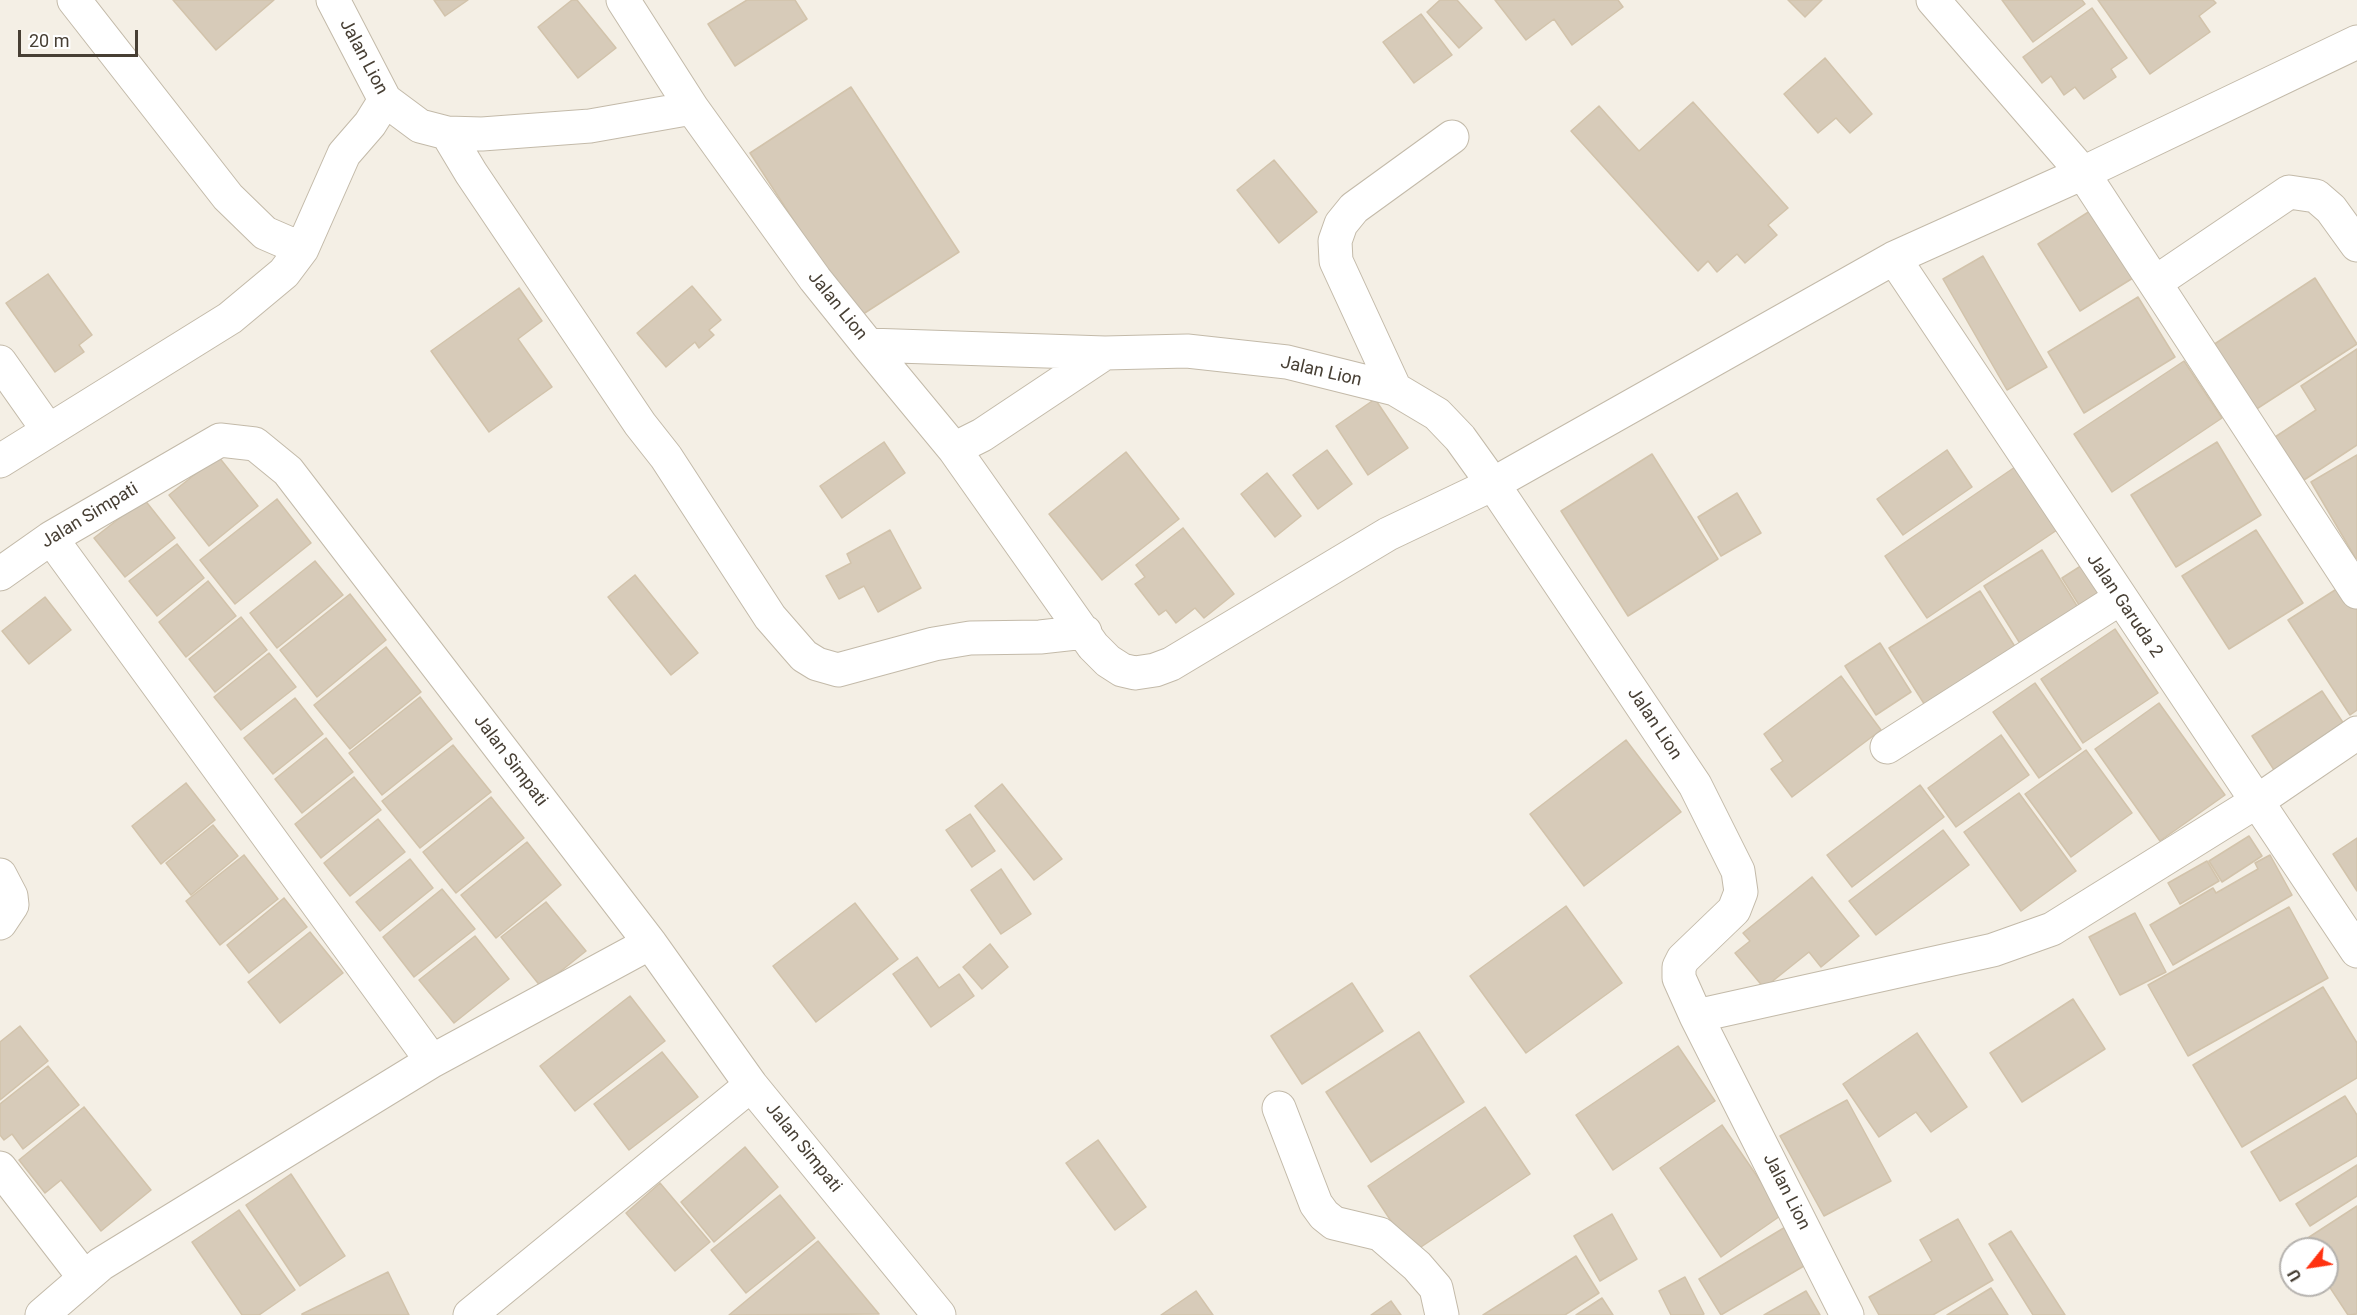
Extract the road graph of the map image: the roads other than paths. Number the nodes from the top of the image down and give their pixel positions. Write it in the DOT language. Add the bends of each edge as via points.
graph roads {
  1 [pos="74,0"];
  2 [pos="333,0"];
  3 [pos="623,0"];
  4 [pos="1933,0"];
  5 [pos="2357,42"];
  6 [pos="385,100"];
  7 [pos="692,108"];
  8 [pos="447,134"];
  9 [pos="1452,137"];
  10 [pos="2083,173"];
  11 [pos="2357,245"];
  12 [pos="302,249"];
  13 [pos="1894,258"];
  14 [pos="2156,282"];
  15 [pos="868,345"];
  16 [pos="1105,353"];
  17 [pos="0,362"];
  18 [pos="1395,389"];
  19 [pos="48,430"];
  20 [pos="954,449"];
  21 [pos="0,461"];
  22 [pos="1493,484"];
  23 [pos="51,538"];
  24 [pos="0,574"];
  25 [pos="2357,592"];
  26 [pos="2119,599"];
  27 [pos="1085,633"];
  28 [pos="2357,734"];
  29 [pos="1887,747"];
  30 [pos="2256,802"];
  31 [pos="0,875"];
  32 [pos="0,923"];
  33 [pos="650,943"];
  34 [pos="2357,951"];
  35 [pos="1696,1016"];
  36 [pos="432,1061"];
  37 [pos="752,1084"];
  38 [pos="1279,1108"];
  39 [pos="0,1168"];
  40 [pos="84,1277"];
  41 [pos="925,1310"];
  42 [pos="42,1315"];
  43 [pos="470,1315"];
  44 [pos="1442,1315"];
  45 [pos="1847,1315"];
  1 -- 12 [label="street" via="228,197 265,233"];
  2 -- 6 [label="street, Jalan Lion"];
  3 -- 7 [label="street"];
  4 -- 10 [label="street"];
  5 -- 10 [label="street"];
  6 -- 8 [label="street, Jalan Lion" via="420,126"];
  6 -- 12 [label="street" via="344,154"];
  7 -- 8 [label="street, Jalan Lion" via="590,126"];
  7 -- 15 [label="street, Jalan Lion" via="794,251"];
  8 -- 27 [label="street" via="770,617 804,656 838,670 961,640"];
  9 -- 18 [label="street" via="1354,208 1341,224 1335,241 1336,261"];
  10 -- 13 [label="street"];
  10 -- 14 [label="street"];
  11 -- 14 [label="street" via="2331,209 2316,196 2289,192"];
  12 -- 19 [label="street" via="284,273 230,318"];
  13 -- 22 [label="street"];
  13 -- 26 [label="street, Jalan Garuda 2"];
  14 -- 25 [label="street"];
  15 -- 16 [label="street, Jalan Lion"];
  15 -- 20 [label="street"];
  16 -- 18 [label="street, Jalan Lion" via="1187,351 1287,362"];
  16 -- 20 [label="street" via="982,435"];
  17 -- 19 [label="street"];
  18 -- 22 [label="street, Jalan Lion" via="1437,414"];
  19 -- 21 [label="street"];
  20 -- 27 [label="street"];
  22 -- 27 [label="street" via="1388,534 1155,670 1122,670 1107,661"];
  22 -- 35 [label="street, Jalan Lion" via="1695,785 1738,871 1741,892 1734,910 1694,947 1679,967 1679,978"];
  23 -- 24 [label="street, Jalan Simpati"];
  23 -- 33 [label="street, Jalan Simpati" via="220,440 255,444 288,471"];
  23 -- 36 [label="street"];
  26 -- 29 [label="street"];
  26 -- 30 [label="street, Jalan Garuda 2"];
  28 -- 30 [label="street"];
  30 -- 34 [label="street, Jalan Garuda 2"];
  30 -- 35 [label="street" via="2052,928 1993,950"];
  31 -- 32 [label="street" via="12,905"];
  33 -- 36 [label="street"];
  33 -- 37 [label="street, Jalan Simpati"];
  35 -- 45 [label="street, Jalan Lion"];
  36 -- 40 [label="street"];
  37 -- 41 [label="street, Jalan Simpati"];
  37 -- 43 [label="street"];
  38 -- 44 [label="street" via="1316,1204 1324,1215 1334,1223 1380,1234 1436,1288"];
  39 -- 40 [label="street"];
  40 -- 42 [label="street"];
}
